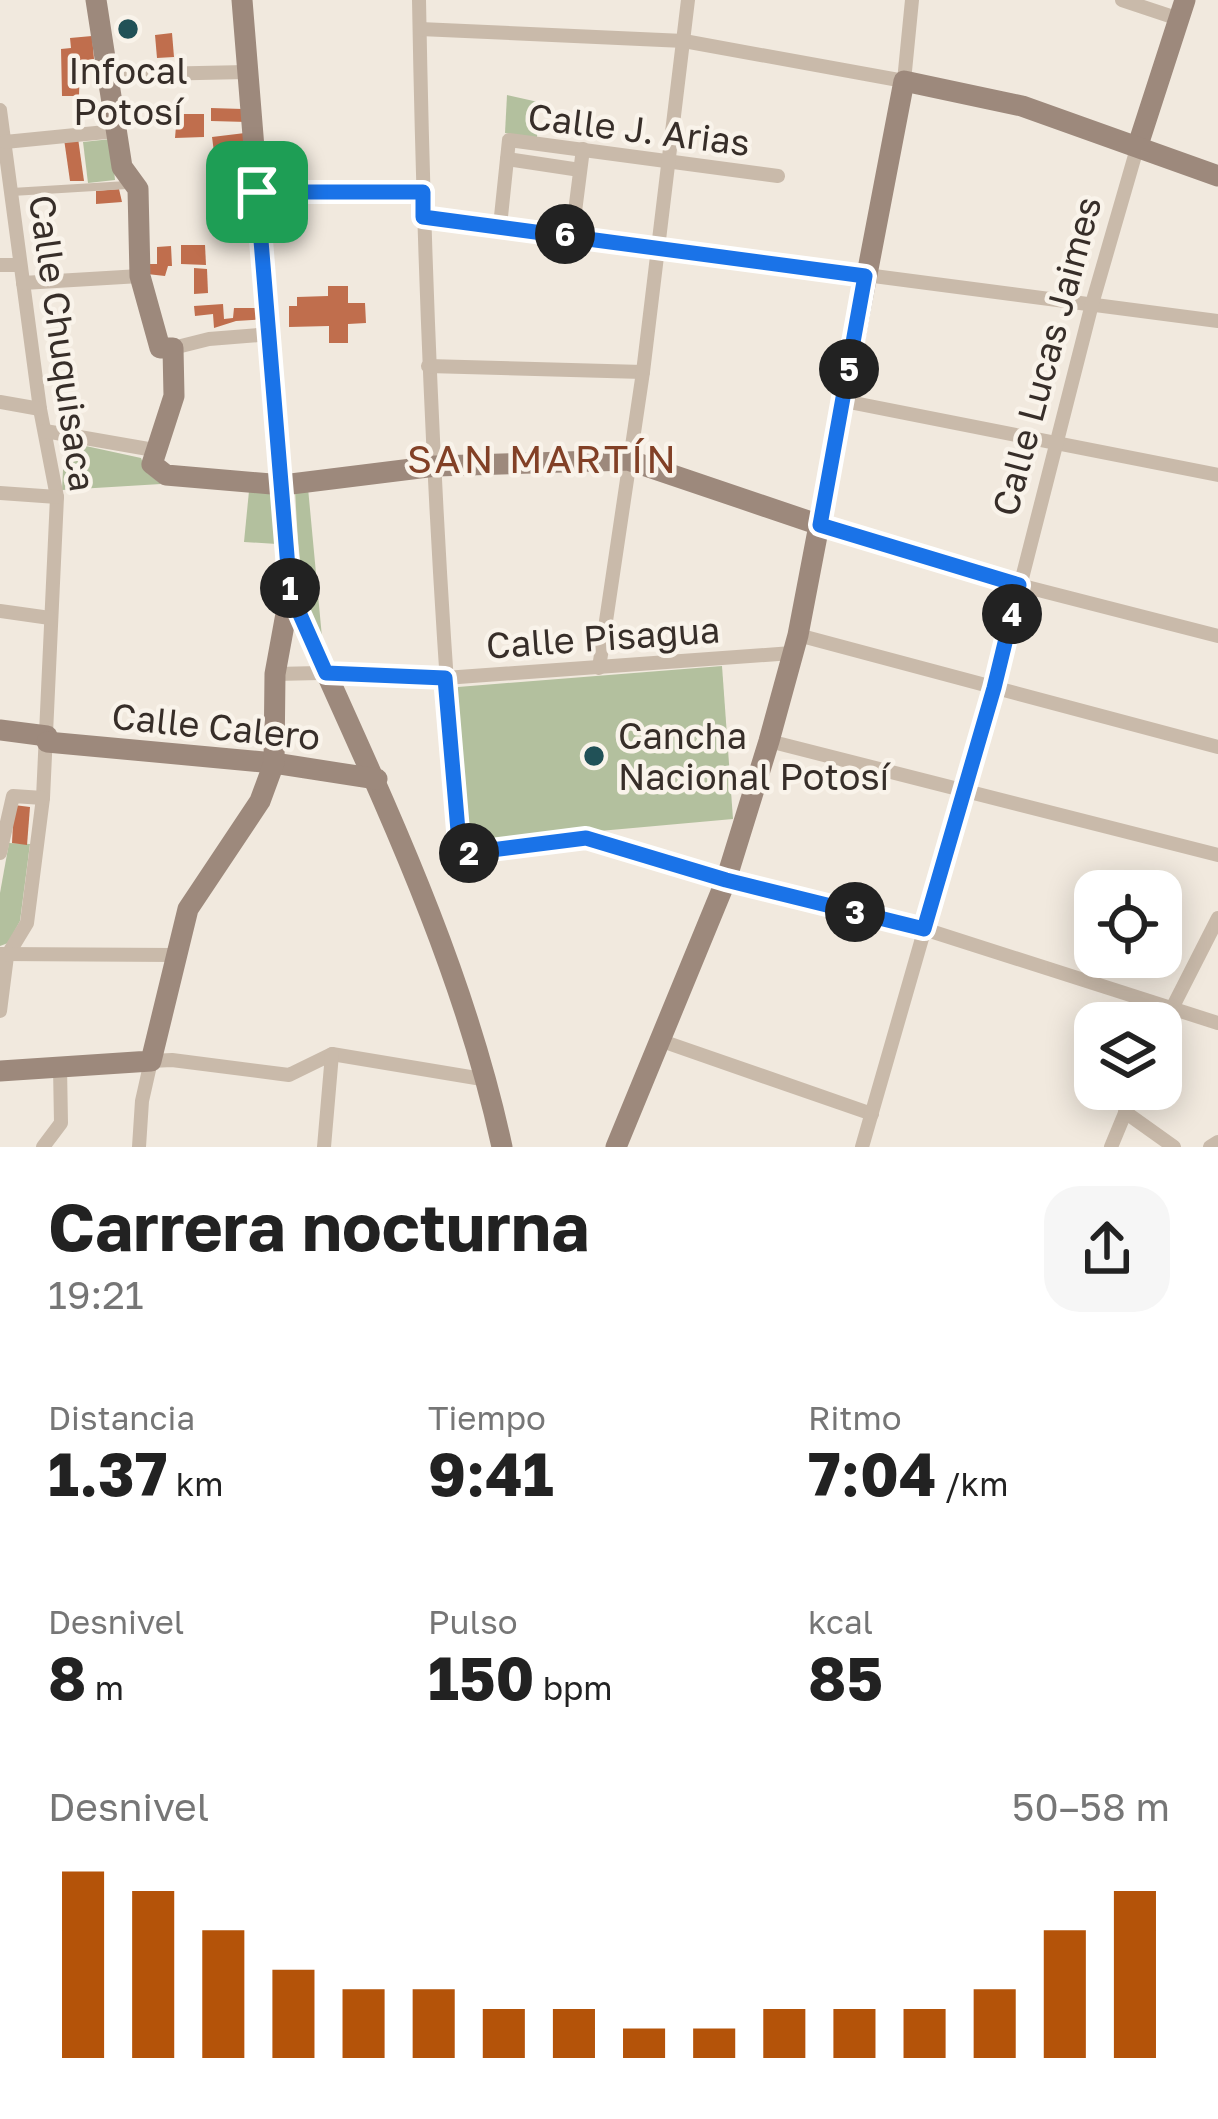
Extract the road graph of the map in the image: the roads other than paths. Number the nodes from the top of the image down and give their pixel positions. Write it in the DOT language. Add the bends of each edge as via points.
graph roads {
  1 [pos="96,0"];
  2 [pos="242,0"];
  3 [pos="419,0"];
  4 [pos="688,0"];
  5 [pos="912,0"];
  6 [pos="1122,0"];
  7 [pos="1182,9"];
  8 [pos="420,29"];
  9 [pos="684,41"];
  10 [pos="246,71"];
  11 [pos="106,75"];
  12 [pos="904,81"];
  13 [pos="0,110"];
  14 [pos="116,131"];
  15 [pos="4,142"];
  16 [pos="1138,145"];
  17 [pos="583,149"];
  18 [pos="507,159"];
  19 [pos="666,160"];
  20 [pos="580,170"];
  21 [pos="778,176"];
  22 [pos="1218,176"];
  23 [pos="134,184"];
  24 [pos="257,192"];
  25 [pos="423,192"];
  26 [pos="6,193"];
  27 [pos="423,217"];
  28 [pos="500,226"];
  29 [pos="572,235"];
  30 [pos="655,247"];
  31 [pos="20,265"];
  32 [pos="0,266"];
  33 [pos="140,276"];
  34 [pos="865,276"];
  35 [pos="23,283"];
  36 [pos="1092,304"];
  37 [pos="1218,321"];
  38 [pos="271,334"];
  39 [pos="173,349"];
  40 [pos="428,366"];
  41 [pos="643,372"];
  42 [pos="844,401"];
  43 [pos="0,402"];
  44 [pos="40,409"];
  45 [pos="45,431"];
  46 [pos="1056,441"];
  47 [pos="154,450"];
  48 [pos="628,460"];
  49 [pos="436,466"];
  50 [pos="1218,476"];
  51 [pos="283,485"];
  52 [pos="0,493"];
  53 [pos="57,497"];
  54 [pos="820,525"];
  55 [pos="1019,585"];
  56 [pos="290,592"];
  57 [pos="0,610"];
  58 [pos="50,618"];
  59 [pos="1218,635"];
  60 [pos="795,644"];
  61 [pos="599,668"];
  62 [pos="326,673"];
  63 [pos="275,674"];
  64 [pos="445,678"];
  65 [pos="994,688"];
  66 [pos="0,730"];
  67 [pos="47,739"];
  68 [pos="769,741"];
  69 [pos="1218,747"];
  70 [pos="274,763"];
  71 [pos="376,779"];
  72 [pos="964,791"];
  73 [pos="43,798"];
  74 [pos="2,832"];
  75 [pos="0,853"];
  76 [pos="1218,855"];
  77 [pos="726,880"];
  78 [pos="1218,918"];
  79 [pos="924,929"];
  80 [pos="4,955"];
  81 [pos="175,955"];
  82 [pos="1146,1002"];
  83 [pos="1174,1002"];
  84 [pos="0,1011"];
  85 [pos="1182,1013"];
  86 [pos="1218,1023"];
  87 [pos="659,1040"];
  88 [pos="332,1054"];
  89 [pos="151,1061"];
  90 [pos="60,1067"];
  91 [pos="0,1071"];
  92 [pos="488,1080"];
  93 [pos="1125,1112"];
  94 [pos="872,1114"];
  95 [pos="44,1147"];
  96 [pos="140,1147"];
  97 [pos="324,1147"];
  98 [pos="502,1147"];
  99 [pos="616,1147"];
  100 [pos="862,1147"];
  101 [pos="1111,1147"];
  102 [pos="1174,1147"];
  1 -- 11 [label="main road"];
  2 -- 10 [label="main road"];
  3 -- 8 [label="street"];
  4 -- 9 [label="street"];
  5 -- 12 [label="street"];
  6 -- 7 [label="street"];
  7 -- 16 [label="main road, Calle Lucas Jaimes"];
  8 -- 9 [label="street"];
  8 -- 25 [label="street"];
  9 -- 12 [label="street"];
  9 -- 19 [label="street"];
  10 -- 11 [label="street"];
  10 -- 24 [label="main road"];
  11 -- 14 [label="main road"];
  12 -- 16 [label="main road" via="1022,106"];
  12 -- 34 [label="main road"];
  13 -- 15 [label="street, Calle Chuquisaca"];
  14 -- 15 [label="street"];
  14 -- 23 [label="main road"];
  15 -- 26 [label="street, Calle Chuquisaca"];
  16 -- 22 [label="main road"];
  16 -- 36 [label="street, Calle Lucas Jaimes"];
  17 -- 18 [label="street, Calle J. Arias" via="509,140"];
  17 -- 19 [label="street, Calle J. Arias"];
  17 -- 20 [label="street"];
  18 -- 20 [label="street, Calle J. Arias"];
  18 -- 28 [label="street, Calle J. Arias"];
  19 -- 21 [label="street, Calle J. Arias"];
  19 -- 30 [label="street"];
  20 -- 29 [label="street"];
  23 -- 26 [label="lane"];
  23 -- 33 [label="main road"];
  24 -- 25 [label="street"];
  24 -- 38 [label="main road"];
  25 -- 27 [label="street"];
  26 -- 31 [label="street, Calle Chuquisaca"];
  27 -- 28 [label="street"];
  27 -- 40 [label="street"];
  28 -- 29 [label="street"];
  29 -- 30 [label="street"];
  30 -- 34 [label="street"];
  30 -- 41 [label="street"];
  31 -- 32 [label="street"];
  31 -- 35 [label="street, Calle Chuquisaca"];
  33 -- 35 [label="street"];
  33 -- 39 [label="main road" via="160,348"];
  34 -- 36 [label="street"];
  34 -- 42 [label="main road"];
  35 -- 44 [label="street, Calle Chuquisaca"];
  36 -- 37 [label="street"];
  36 -- 46 [label="street, Calle Lucas Jaimes"];
  38 -- 39 [label="street"];
  38 -- 51 [label="main road"];
  39 -- 47 [label="main road" via="173,396"];
  40 -- 41 [label="street"];
  40 -- 49 [label="street"];
  41 -- 48 [label="street"];
  42 -- 46 [label="street"];
  42 -- 54 [label="main road"];
  43 -- 44 [label="street"];
  44 -- 45 [label="street, Calle Chuquisaca"];
  45 -- 47 [label="street"];
  45 -- 53 [label="street, Calle Chuquisaca"];
  46 -- 50 [label="street"];
  46 -- 55 [label="street, Calle Lucas Jaimes"];
  47 -- 51 [label="main road" via="152,464 166,475"];
  48 -- 49 [label="main road"];
  48 -- 54 [label="main road"];
  48 -- 61 [label="street"];
  49 -- 51 [label="main road"];
  49 -- 64 [label="street"];
  51 -- 56 [label="main road"];
  52 -- 53 [label="street"];
  53 -- 58 [label="street, Calle Chuquisaca"];
  54 -- 55 [label="street"];
  54 -- 60 [label="main road"];
  55 -- 59 [label="street"];
  55 -- 65 [label="street, Calle Lucas Jaimes"];
  56 -- 62 [label="main road"];
  56 -- 63 [label="main road"];
  57 -- 58 [label="street"];
  58 -- 67 [label="street, Calle Chuquisaca"];
  60 -- 61 [label="street, Calle Pisagua"];
  60 -- 65 [label="street, Calle Pisagua"];
  60 -- 68 [label="main road"];
  61 -- 64 [label="street, Calle Pisagua"];
  62 -- 63 [label="street, Calle Pisagua"];
  62 -- 64 [label="street, Calle Pisagua"];
  62 -- 71 [label="main road"];
  63 -- 70 [label="main road"];
  64 -- 77 [label="street" via="460,854 586,838"];
  65 -- 69 [label="street, Calle Pisagua"];
  65 -- 72 [label="street, Calle Lucas Jaimes"];
  66 -- 67 [label="main road, Calle Calero"];
  67 -- 70 [label="main road, Calle Calero"];
  67 -- 73 [label="street, Calle Chuquisaca"];
  68 -- 72 [label="street"];
  68 -- 77 [label="main road"];
  70 -- 71 [label="main road, Calle Calero"];
  70 -- 81 [label="main road" via="260,801 188,909"];
  71 -- 92 [label="main road" via="424,890"];
  72 -- 76 [label="street"];
  72 -- 79 [label="street, Calle Lucas Jaimes"];
  73 -- 74 [label="street" via="13,796"];
  73 -- 80 [label="street, Calle Chuquisaca" via="27,923"];
  74 -- 75 [label="street"];
  77 -- 79 [label="street"];
  77 -- 87 [label="main road"];
  78 -- 83 [label="street"];
  79 -- 82 [label="street"];
  79 -- 94 [label="street, Calle Lucas Jaimes"];
  80 -- 81 [label="street"];
  80 -- 84 [label="street, Calle Chuquisaca"];
  81 -- 89 [label="main road"];
  85 -- 86 [label="street"];
  87 -- 94 [label="street"];
  87 -- 99 [label="main road"];
  88 -- 89 [label="street" via="289,1076"];
  88 -- 92 [label="street"];
  88 -- 97 [label="street"];
  89 -- 90 [label="main road"];
  89 -- 96 [label="street"];
  90 -- 91 [label="main road"];
  90 -- 95 [label="street" via="61,1123"];
  92 -- 98 [label="main road"];
  93 -- 101 [label="street"];
  93 -- 102 [label="street"];
  94 -- 100 [label="street, Calle Lucas Jaimes"];
}
